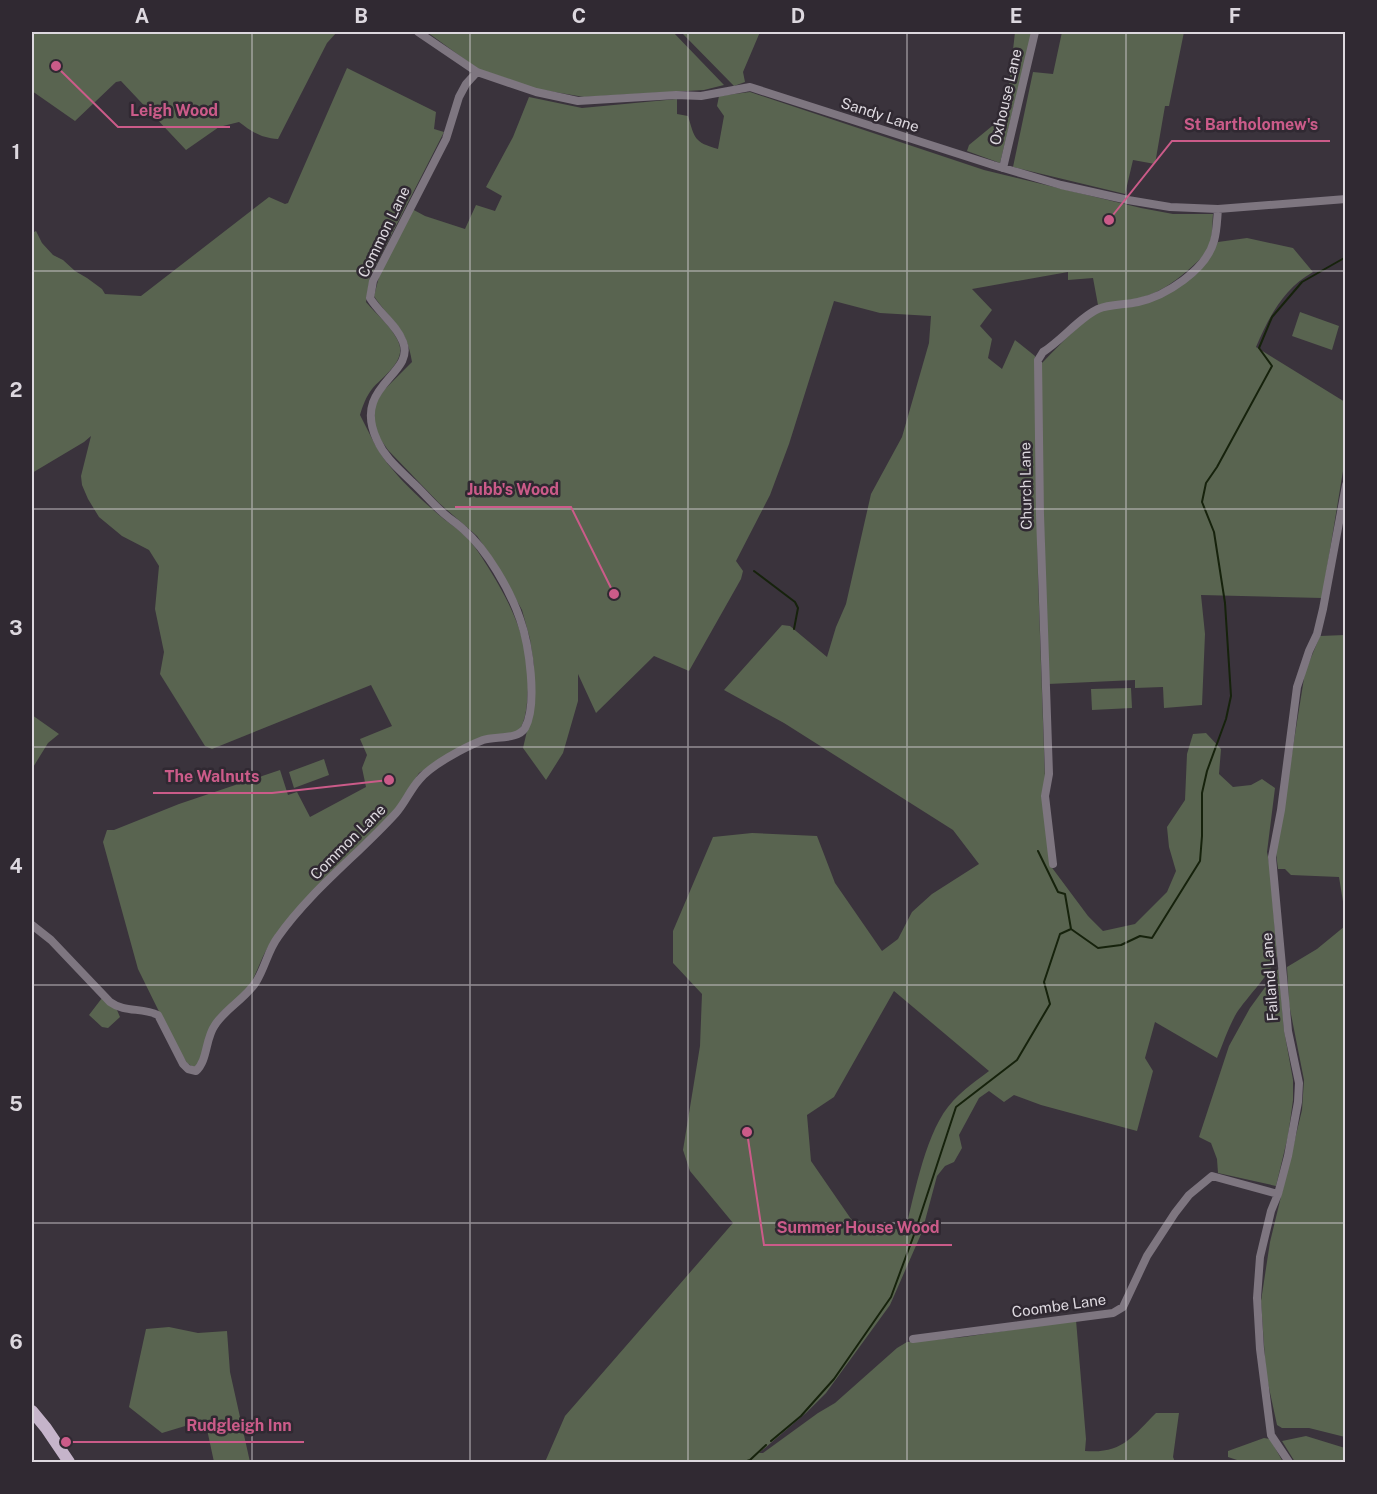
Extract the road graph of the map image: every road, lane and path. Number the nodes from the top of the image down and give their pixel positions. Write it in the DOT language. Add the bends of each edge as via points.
graph roads {
  1 [pos="418,32"];
  2 [pos="1035,32"];
  3 [pos="477,72"];
  4 [pos="1003,168"];
  5 [pos="1346,199"];
  6 [pos="1218,209"];
  7 [pos="1346,485"];
  8 [pos="1053,864"];
  9 [pos="32,925"];
  10 [pos="1278,1194"];
  11 [pos="913,1339"];
  12 [pos="32,1411"];
  13 [pos="69,1462"];
  14 [pos="1289,1462"];
  1 -- 3 [label="street, Sandy Lane"];
  2 -- 4 [label="street, Oxhouse Lane"];
  3 -- 4 [label="street, Sandy Lane" via="536,92 579,101 701,96 750,87"];
  3 -- 9 [label="street, Common Lane" via="459,97 446,139 373,280 370,298 399,334 405,351 399,367 374,398 370,414 371,427 384,453 466,531 513,600 529,654 530,704 525,729 520,734 483,740 420,778 399,810 283,930 258,979 213,1027 203,1063 196,1071 183,1064 158,1015 118,1008"];
  4 -- 6 [label="street, Sandy Lane" via="1128,200"];
  5 -- 6 [label="street, Sandy Lane"];
  6 -- 8 [label="street, Church Lane" via="1210,252 1177,285 1158,297 1098,309 1038,360 1049,774 1045,796"];
  7 -- 10 [label="street, Failand Lane" via="1317,634 1297,687 1272,857 1288,1031 1299,1083"];
  10 -- 11 [label="street, Coombe Lane" via="1212,1176 1175,1213 1123,1307 1113,1313"];
  10 -- 14 [label="street, Failand Lane" via="1260,1257 1257,1298 1271,1435"];
  12 -- 13 [label="main road"];
}
